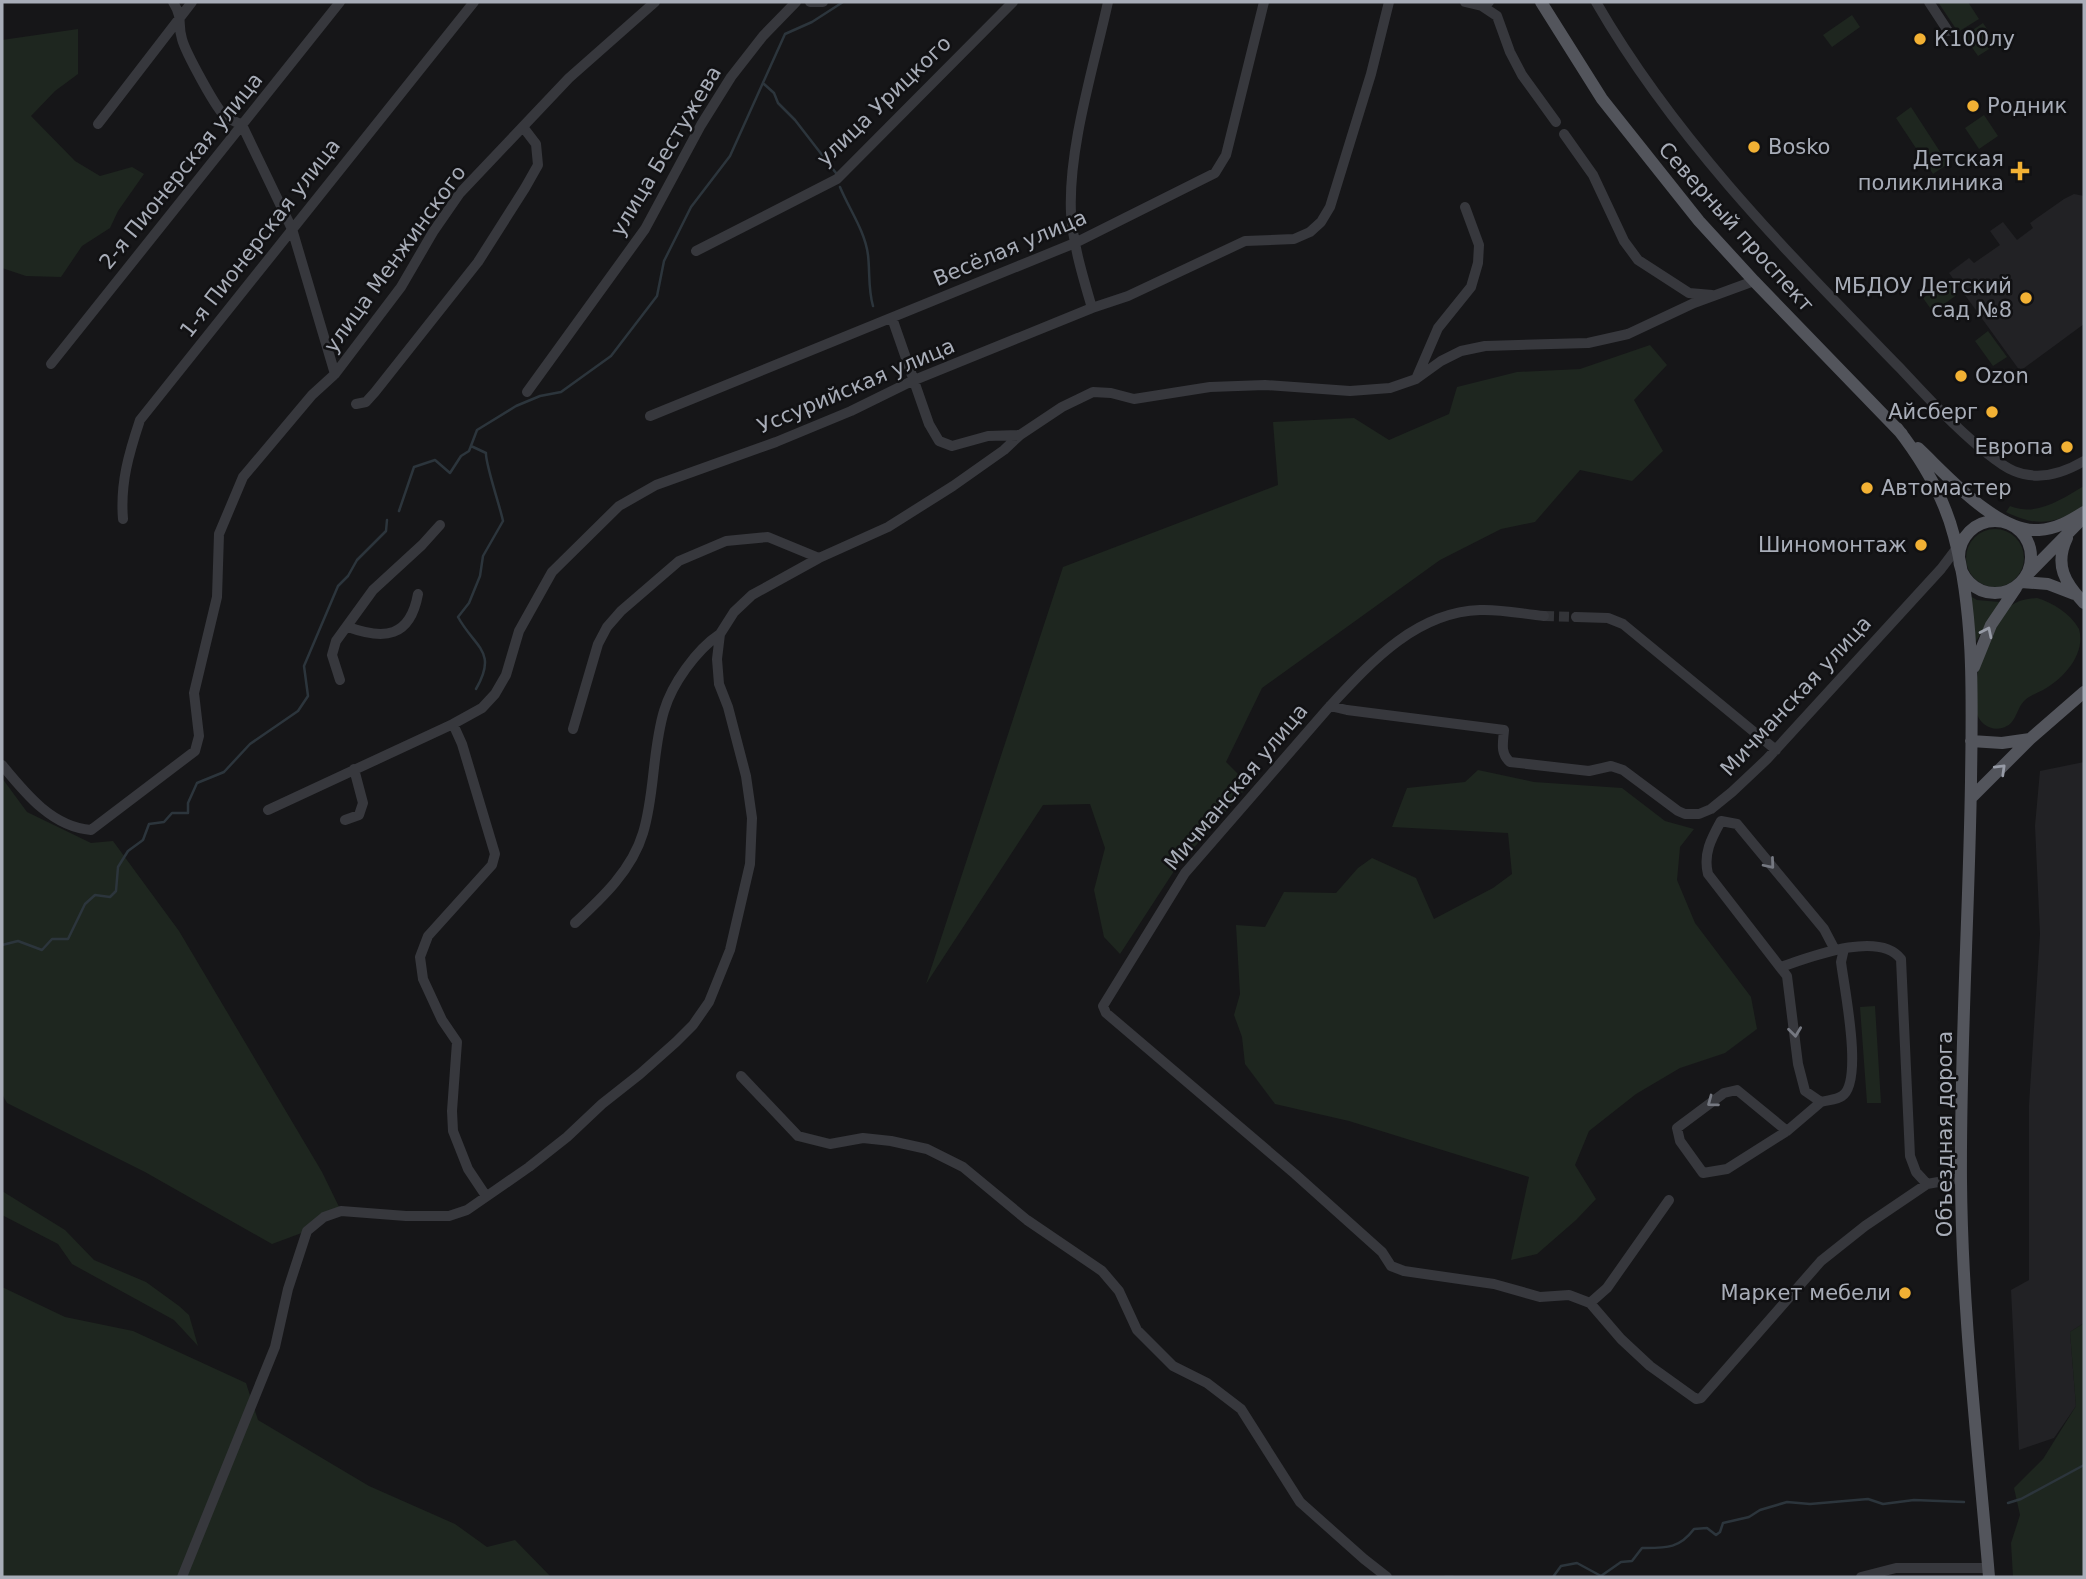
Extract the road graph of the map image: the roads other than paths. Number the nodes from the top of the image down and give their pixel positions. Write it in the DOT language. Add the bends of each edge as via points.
graph roads {
  1 [pos="173,2"];
  2 [pos="192,2"];
  3 [pos="340,2"];
  4 [pos="474,2"];
  5 [pos="655,2"];
  6 [pos="796,2"];
  7 [pos="810,2"];
  8 [pos="823,2"];
  9 [pos="1013,2"];
  10 [pos="1108,2"];
  11 [pos="1264,2"];
  12 [pos="1389,2"];
  13 [pos="1465,2"];
  14 [pos="1541,2"];
  15 [pos="1929,2"];
  16 [pos="1600,3"];
  17 [pos="1485,4"];
  18 [pos="181,15"];
  19 [pos="1948,31"];
  20 [pos="1556,122"];
  21 [pos="97,124"];
  22 [pos="242,125"];
  23 [pos="523,127"];
  24 [pos="1564,134"];
  25 [pos="1465,207"];
  26 [pos="292,229"];
  27 [pos="1075,243"];
  28 [pos="696,251"];
  29 [pos="1754,281"];
  30 [pos="1714,296"];
  31 [pos="1092,308"];
  32 [pos="892,318"];
  33 [pos="51,364"];
  34 [pos="335,373"];
  35 [pos="1416,379"];
  36 [pos="912,381"];
  37 [pos="527,392"];
  38 [pos="356,404"];
  39 [pos="650,416"];
  40 [pos="1897,428"];
  41 [pos="1020,435"];
  42 [pos="2084,461"];
  43 [pos="2084,512"];
  44 [pos="2084,517"];
  45 [pos="123,519"];
  46 [pos="440,525"];
  47 [pos="2014,526"];
  48 [pos="2070,531"];
  49 [pos="1966,536"];
  50 [pos="1957,548"];
  51 [pos="819,558"];
  52 [pos="1961,566"];
  53 [pos="2021,582"];
  54 [pos="418,594"];
  55 [pos="2081,599"];
  56 [pos="1544,615"];
  57 [pos="1576,617"];
  58 [pos="348,627"];
  59 [pos="720,634"];
  60 [pos="340,680"];
  61 [pos="1971,690"];
  62 [pos="2084,692"];
  63 [pos="1330,706"];
  64 [pos="453,724"];
  65 [pos="573,729"];
  66 [pos="2030,739"];
  67 [pos="1971,741"];
  68 [pos="1776,750"];
  69 [pos="2,765"];
  70 [pos="354,769"];
  71 [pos="1971,797"];
  72 [pos="268,810"];
  73 [pos="345,820"];
  74 [pos="575,923"];
  75 [pos="1839,950"];
  76 [pos="1780,967"];
  77 [pos="741,1076"];
  78 [pos="1821,1102"];
  79 [pos="1787,1131"];
  80 [pos="1961,1178"];
  81 [pos="1927,1184"];
  82 [pos="486,1196"];
  83 [pos="1669,1200"];
  84 [pos="1590,1303"];
  85 [pos="1989,1573"];
  86 [pos="182,1577"];
  87 [pos="1387,1577"];
  88 [pos="1861,1577"];
  1 -- 18 [label="street"];
  2 -- 18 [label="street"];
  3 -- 22 [label="street, 2-я Пионерская улица"];
  4 -- 26 [label="street, 1-я Пионерская улица"];
  5 -- 23 [label="street, улица Менжинского" via="569,78"];
  6 -- 37 [label="street, улица Бестужева" via="731,77 645,229"];
  7 -- 8 [label="street"];
  9 -- 28 [label="street, улица Урицкого" via="837,178"];
  10 -- 27 [label="street" via="1076,148 1071,214"];
  11 -- 27 [label="street, Весёлая улица" via="1227,155 1215,173"];
  12 -- 31 [label="street, Уссурийская улица" via="1371,74 1321,222 1294,239 1245,241"];
  13 -- 17 [label="street"];
  14 -- 29 [label="main road, Северный проспект" via="1602,99 1699,221"];
  15 -- 19 [label="street"];
  16 -- 42 [label="street" via="1630,58 1667,110 1736,194 1955,427 1999,464 2022,474 2056,475"];
  17 -- 20 [label="street" via="1497,16 1522,75"];
  18 -- 21 [label="street"];
  18 -- 22 [label="street" via="181,37 190,59 221,111"];
  22 -- 26 [label="street"];
  22 -- 33 [label="street, 2-я Пионерская улица"];
  23 -- 34 [label="street, улица Менжинского" via="460,193 401,287"];
  23 -- 38 [label="street" via="536,144 538,164 525,188 470,272 375,392 366,402"];
  24 -- 30 [label="street" via="1593,175 1624,241 1639,260 1689,293"];
  25 -- 35 [label="street" via="1479,245 1478,263 1471,287 1438,328"];
  26 -- 34 [label="street"];
  26 -- 45 [label="street, 1-я Пионерская улица" via="140,420 126,461"];
  27 -- 31 [label="street"];
  27 -- 32 [label="street, Весёлая улица"];
  29 -- 30 [label="street"];
  29 -- 40 [label="main road, Северный проспект"];
  30 -- 35 [label="street" via="1628,334 1588,343 1461,351"];
  31 -- 36 [label="street, Уссурийская улица"];
  32 -- 36 [label="street"];
  32 -- 39 [label="street, Весёлая улица"];
  34 -- 69 [label="street, улица Менжинского" via="243,477 219,534 217,597 194,693 199,736 195,751 91,830 63,822 34,803"];
  35 -- 41 [label="street" via="1363,391 1265,385 1210,387 1134,399 1093,392"];
  36 -- 41 [label="street" via="929,424 944,444 997,434"];
  36 -- 64 [label="street, Уссурийская улица" via="776,442 656,485 619,506 552,572 519,631 506,675 495,694 482,708"];
  40 -- 47 [label="main road" via="1977,502"];
  40 -- 50 [label="main road" via="1934,486"];
  41 -- 51 [label="street" via="953,486 888,527"];
  43 -- 47 [label="main road" via="2049,529"];
  44 -- 48 [label="main road"];
  46 -- 58 [label="street" via="373,590"];
  47 -- 49 [label="main road" via="1987,522"];
  47 -- 53 [label="main road" via="2025,537 2031,557"];
  48 -- 53 [label="main road"];
  48 -- 55 [label="main road" via="2063,545 2061,569"];
  49 -- 50 [label="street, Мичманская улица"];
  49 -- 52 [label="main road"];
  50 -- 52 [label="main road"];
  50 -- 68 [label="street, Мичманская улица"];
  51 -- 59 [label="street" via="752,595"];
  51 -- 65 [label="street" via="768,537 726,541 679,561 607,627"];
  52 -- 53 [label="main road" via="1967,579 1986,592 2001,592"];
  52 -- 61 [label="main road"];
  53 -- 55 [label="main road" via="2048,584"];
  61 -- 53 [label="main road, one-way" via="1982,644"];
  54 -- 58 [label="street" via="406,623 392,633 372,635"];
  56 -- 63 [label="street" via="1480,610 1438,618 1401,638"];
  57 -- 68 [label="street" via="1608,618 1623,624"];
  58 -- 60 [label="street" via="332,655"];
  59 -- 74 [label="street" via="693,658 664,710 642,834 632,857 608,892"];
  59 -- 82 [label="street" via="719,684 746,776 752,818 750,864 730,950 709,1002 693,1025 640,1074 567,1137"];
  61 -- 67 [label="main road, Объездная дорога"];
  62 -- 66 [label="main road"];
  63 -- 68 [label="street, Мичманская улица" via="1504,730 1502,749 1510,762 1589,771 1611,766 1685,814 1711,809"];
  63 -- 84 [label="street, Мичманская улица" via="1185,873 1102,1006 1382,1252 1391,1266 1540,1297 1569,1295"];
  64 -- 70 [label="street"];
  64 -- 82 [label="street" via="495,854 492,865 428,936 420,957 423,979 457,1042 453,1131"];
  66 -- 67 [label="main road"];
  71 -- 66 [label="main road, one-way"];
  67 -- 71 [label="main road, Объездная дорога"];
  70 -- 72 [label="street"];
  70 -- 73 [label="street" via="363,803 359,815"];
  71 -- 80 [label="main road, Объездная дорога"];
  75 -- 76 [label="street"];
  76 -- 75 [label="street, one-way" via="1708,874 1705,860 1721,821 1737,824"];
  75 -- 78 [label="street" via="1853,1070 1842,1096"];
  75 -- 81 [label="street" via="1877,945 1901,959 1910,1156"];
  76 -- 78 [label="street, one-way" via="1787,976 1805,1091"];
  77 -- 87 [label="street" via="797,1136 830,1144 863,1139 891,1142 927,1149 964,1167 1027,1220 1101,1271 1119,1291 1137,1330 1173,1366 1208,1383 1241,1409 1300,1502"];
  78 -- 79 [label="street"];
  79 -- 79 [label="street, one-way" via="1737,1090 1724,1093 1677,1128 1680,1141 1703,1173 1727,1169"];
  80 -- 81 [label="street"];
  80 -- 85 [label="main road, Объездная дорога" via="1978,1468"];
  81 -- 84 [label="street" via="1821,1261 1701,1398 1685,1393 1650,1366"];
  82 -- 86 [label="street" via="449,1216 341,1211 307,1231 275,1346"];
  83 -- 84 [label="street" via="1608,1288"];
  85 -- 88 [label="street" via="1896,1569"];
}
